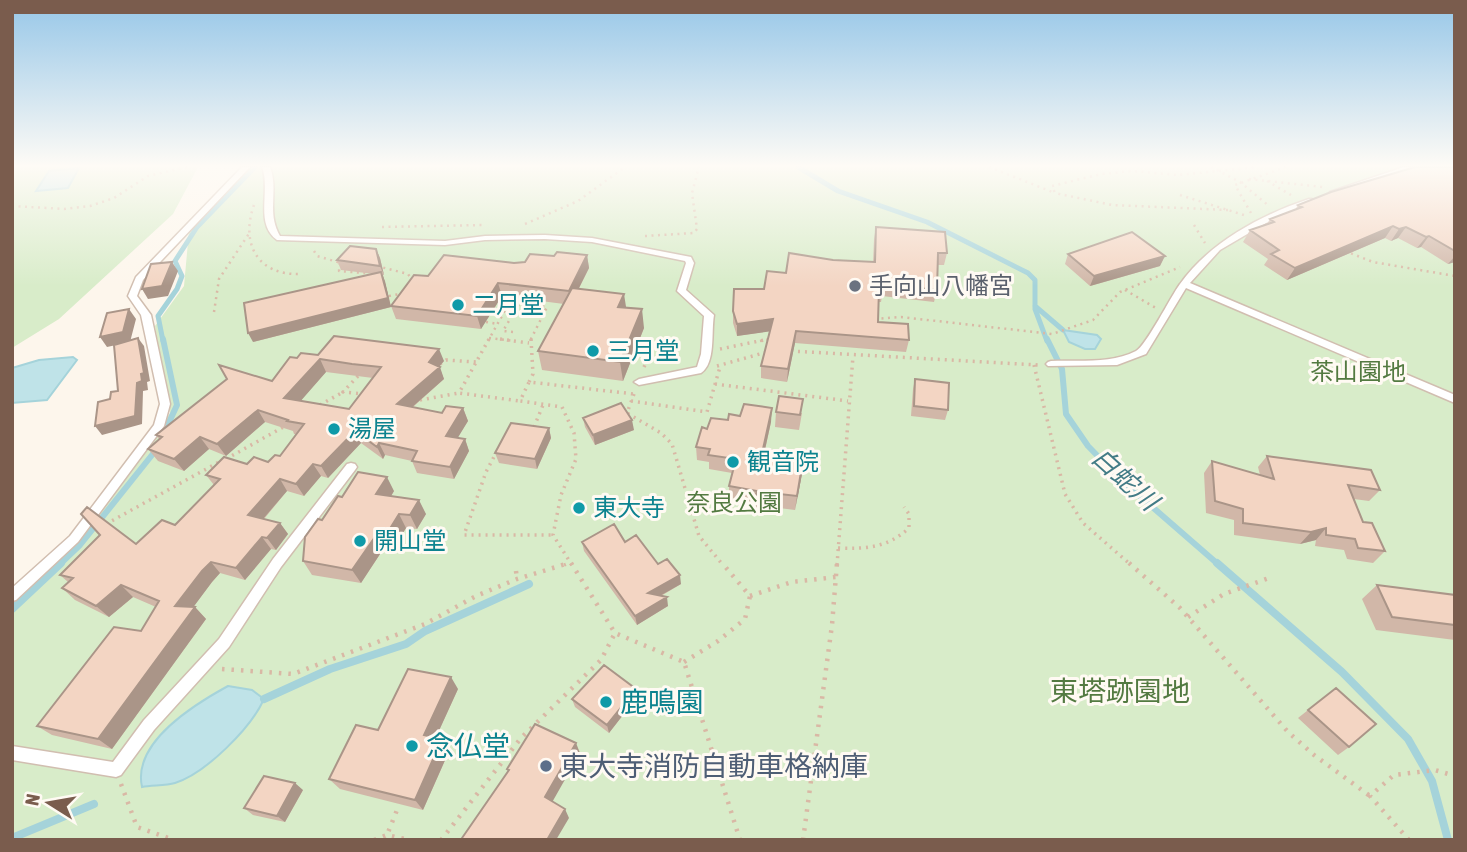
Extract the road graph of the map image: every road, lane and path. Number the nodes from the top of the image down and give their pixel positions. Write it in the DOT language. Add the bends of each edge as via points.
graph roads {
  1 [pos="20,207"];
  2 [pos="84,207"];
  3 [pos="208,207"];
  4 [pos="267,207"];
  5 [pos="569,207"];
  6 [pos="694,207"];
  7 [pos="1153,207"];
  8 [pos="1218,207"];
  9 [pos="1247,207"];
  10 [pos="1269,207"];
  11 [pos="1296,207"];
  12 [pos="1228,210"];
  13 [pos="1278,214"];
  14 [pos="1194,225"];
  15 [pos="492,226"];
  16 [pos="515,226"];
  17 [pos="371,228"];
  18 [pos="250,232"];
  19 [pos="680,234"];
  20 [pos="309,240"];
  21 [pos="1335,245"];
  22 [pos="1217,248"];
  23 [pos="340,263"];
  24 [pos="1206,263"];
  25 [pos="346,264"];
  26 [pos="1455,276"];
  27 [pos="421,280"];
  28 [pos="1184,284"];
  29 [pos="1125,290"];
  30 [pos="408,292"];
  31 [pos="514,294"];
  32 [pos="388,296"];
  33 [pos="509,303"];
  34 [pos="519,304"];
  35 [pos="214,312"];
  36 [pos="1166,313"];
  37 [pos="870,320"];
  38 [pos="486,322"];
  39 [pos="498,324"];
  40 [pos="513,332"];
  41 [pos="778,337"];
  42 [pos="489,338"];
  43 [pos="529,343"];
  44 [pos="777,349"];
  45 [pos="788,350"];
  46 [pos="708,352"];
  47 [pos="853,356"];
  48 [pos="477,362"];
  49 [pos="704,363"];
  50 [pos="1034,365"];
  51 [pos="1051,365"];
  52 [pos="436,366"];
  53 [pos="720,366"];
  54 [pos="358,376"];
  55 [pos="530,382"];
  56 [pos="639,382"];
  57 [pos="715,384"];
  58 [pos="343,392"];
  59 [pos="459,393"];
  60 [pos="369,394"];
  61 [pos="634,394"];
  62 [pos="407,398"];
  63 [pos="1455,399"];
  64 [pos="520,401"];
  65 [pos="848,401"];
  66 [pos="543,405"];
  67 [pos="311,411"];
  68 [pos="290,423"];
  69 [pos="534,427"];
  70 [pos="502,443"];
  71 [pos="351,467"];
  72 [pos="904,507"];
  73 [pos="104,524"];
  74 [pos="554,535"];
  75 [pos="838,548"];
  76 [pos="569,564"];
  77 [pos="516,571"];
  78 [pos="836,577"];
  79 [pos="1272,577"];
  80 [pos="517,579"];
  81 [pos="12,596"];
  82 [pos="750,596"];
  83 [pos="1188,617"];
  84 [pos="615,633"];
  85 [pos="684,662"];
  86 [pos="202,667"];
  87 [pos="12,753"];
  88 [pos="116,770"];
  89 [pos="1455,775"];
  90 [pos="1370,796"];
  91 [pos="399,804"];
  92 [pos="386,837"];
  93 [pos="174,840"];
  94 [pos="374,840"];
  95 [pos="409,840"];
  96 [pos="442,840"];
  97 [pos="740,840"];
  98 [pos="803,840"];
  99 [pos="1409,840"];
  1 -- 2 [label="path"];
  3 -- 81 [label="lane" via="139,279 132,296 146,315 165,404 159,426 74,539"];
  4 -- 20 [label="lane" via="269,227 276,238"];
  5 -- 16 [label="path"];
  6 -- 19 [label="path" via="697,229"];
  7 -- 12 [label="path"];
  8 -- 12 [label="path"];
  9 -- 12 [label="path" via="1253,218"];
  10 -- 13 [label="path"];
  11 -- 13 [label="lane"];
  13 -- 22 [label="lane"];
  14 -- 22 [label="path" via="1202,242"];
  15 -- 17 [label="path"];
  18 -- 35 [label="path" via="217,282"];
  20 -- 23 [label="path" via="317,256"];
  20 -- 46 [label="lane" via="445,243 545,237 592,240 688,259 681,291 709,315"];
  21 -- 26 [label="path" via="1373,262"];
  22 -- 24 [label="lane"];
  23 -- 25 [label="path"];
  23 -- 27 [label="path" via="339,271 363,273 370,266 384,266"];
  24 -- 28 [label="lane"];
  24 -- 29 [label="path" via="1179,267"];
  28 -- 36 [label="lane"];
  28 -- 63 [label="lane"];
  29 -- 36 [label="path"];
  29 -- 37 [label="path" via="1093,320 1046,333 901,317"];
  30 -- 32 [label="path"];
  31 -- 33 [label="path"];
  33 -- 34 [label="path"];
  33 -- 39 [label="path"];
  34 -- 40 [label="path" via="503,331"];
  34 -- 43 [label="path" via="547,307"];
  36 -- 51 [label="lane" via="1143,352 1117,362"];
  38 -- 39 [label="path"];
  39 -- 42 [label="path"];
  41 -- 46 [label="path"];
  42 -- 43 [label="path"];
  42 -- 48 [label="path"];
  43 -- 55 [label="path"];
  44 -- 53 [label="path"];
  45 -- 47 [label="path"];
  46 -- 49 [label="lane"];
  47 -- 50 [label="path"];
  47 -- 65 [label="path"];
  48 -- 52 [label="path" via="446,360"];
  48 -- 59 [label="path"];
  49 -- 53 [label="path"];
  49 -- 56 [label="lane" via="701,370"];
  50 -- 51 [label="path"];
  50 -- 83 [label="path" via="1065,494 1083,523"];
  53 -- 57 [label="path"];
  54 -- 58 [label="path"];
  55 -- 61 [label="path"];
  55 -- 64 [label="path"];
  57 -- 65 [label="path"];
  57 -- 82 [label="path" via="707,412 631,401 627,413 672,444 699,536"];
  58 -- 60 [label="path"];
  58 -- 67 [label="path"];
  59 -- 62 [label="path"];
  59 -- 64 [label="path"];
  64 -- 66 [label="path"];
  65 -- 75 [label="path"];
  66 -- 69 [label="path"];
  66 -- 74 [label="path" via="562,407 574,433 576,459 561,495"];
  68 -- 73 [label="path"];
  70 -- 74 [label="path" via="486,472 464,535"];
  71 -- 86 [label="lane"];
  72 -- 75 [label="path" via="909,528 898,540 876,549"];
  74 -- 76 [label="path"];
  75 -- 78 [label="path"];
  76 -- 80 [label="path"];
  76 -- 84 [label="path"];
  77 -- 80 [label="path"];
  78 -- 82 [label="path" via="814,577"];
  78 -- 98 [label="path"];
  79 -- 83 [label="path" via="1224,594"];
  80 -- 86 [label="path" via="425,624 293,674"];
  82 -- 85 [label="path" via="745,619"];
  83 -- 90 [label="path" via="1288,732"];
  84 -- 85 [label="path"];
  84 -- 96 [label="path" via="601,660 521,738"];
  85 -- 97 [label="path"];
  86 -- 88 [label="lane" via="149,725"];
  87 -- 88 [label="lane"];
  88 -- 93 [label="path" via="137,827"];
  89 -- 90 [label="path" via="1435,770 1394,775"];
  90 -- 99 [label="path"];
  91 -- 92 [label="path"];
  92 -- 94 [label="path"];
  92 -- 95 [label="path"];
}
